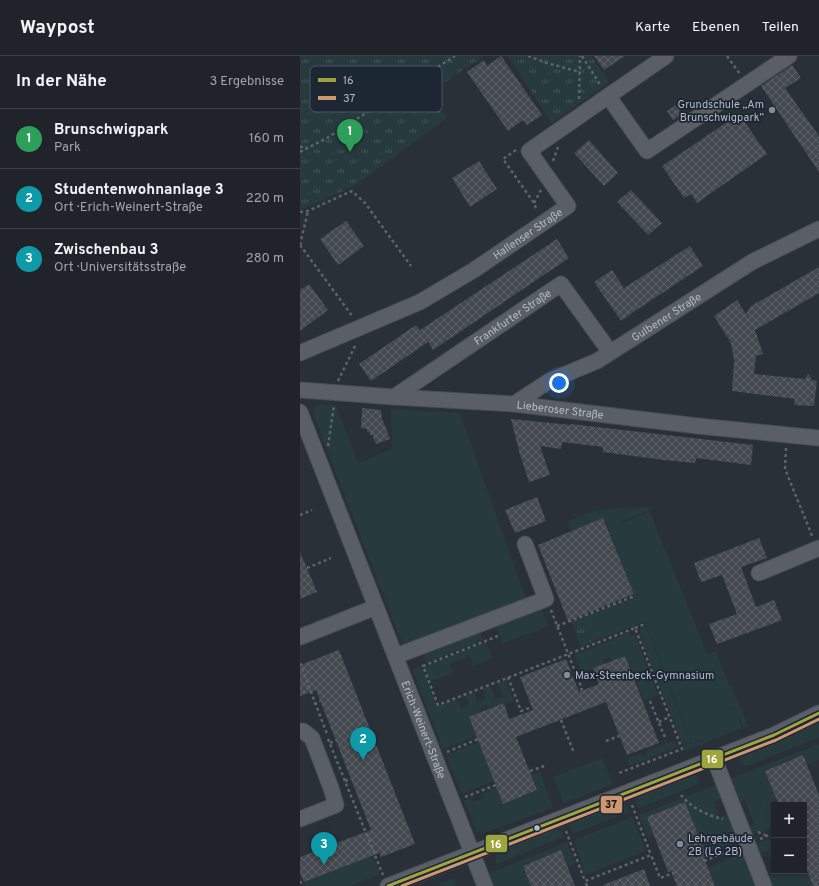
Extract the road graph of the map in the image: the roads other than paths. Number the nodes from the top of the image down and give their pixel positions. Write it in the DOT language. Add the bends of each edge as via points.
graph roads {
  1 [pos="666,56"];
  2 [pos="790,56"];
  3 [pos="606,93"];
  4 [pos="819,229"];
  5 [pos="610,352"];
  6 [pos="300,353"];
  7 [pos="300,390"];
  8 [pos="394,397"];
  9 [pos="514,404"];
  10 [pos="300,412"];
  11 [pos="819,438"];
  12 [pos="526,544"];
  13 [pos="818,548"];
  14 [pos="759,573"];
  15 [pos="376,607"];
  16 [pos="300,637"];
  17 [pos="396,656"];
  18 [pos="819,712"];
  19 [pos="300,731"];
  20 [pos="714,758"];
  21 [pos="300,819"];
  22 [pos="472,853"];
  23 [pos="386,881"];
  24 [pos="485,886"];
  25 [pos="764,886"];
  1 -- 3 [label="street, Hallenser Straße"];
  2 -- 3 [label="street" via="647,151"];
  3 -- 6 [label="street, Hallenser Straße" via="529,151 568,206 474,270 420,302"];
  4 -- 5 [label="street, Gulbener Straße" via="752,262"];
  5 -- 8 [label="street, Frankfurter Straße" via="561,284"];
  5 -- 9 [label="street, Gulbener Straße" via="597,361 549,381"];
  7 -- 8 [label="street, Lieberoser Straße" via="333,397"];
  8 -- 9 [label="street, Lieberoser Straße"];
  9 -- 11 [label="street, Lieberoser Straße"];
  10 -- 15 [label="street, Erich-Weinert-Straße"];
  12 -- 17 [label="street" via="546,599"];
  13 -- 14 [label="street"];
  15 -- 16 [label="street"];
  15 -- 17 [label="street, Erich-Weinert-Straße"];
  17 -- 22 [label="street, Erich-Weinert-Straße"];
  18 -- 20 [label="street" via="774,735"];
  19 -- 21 [label="street" via="312,738 336,805"];
  20 -- 22 [label="street"];
  20 -- 25 [label="street"];
  22 -- 23 [label="street"];
  22 -- 24 [label="street, Erich-Weinert-Straße"];
}
